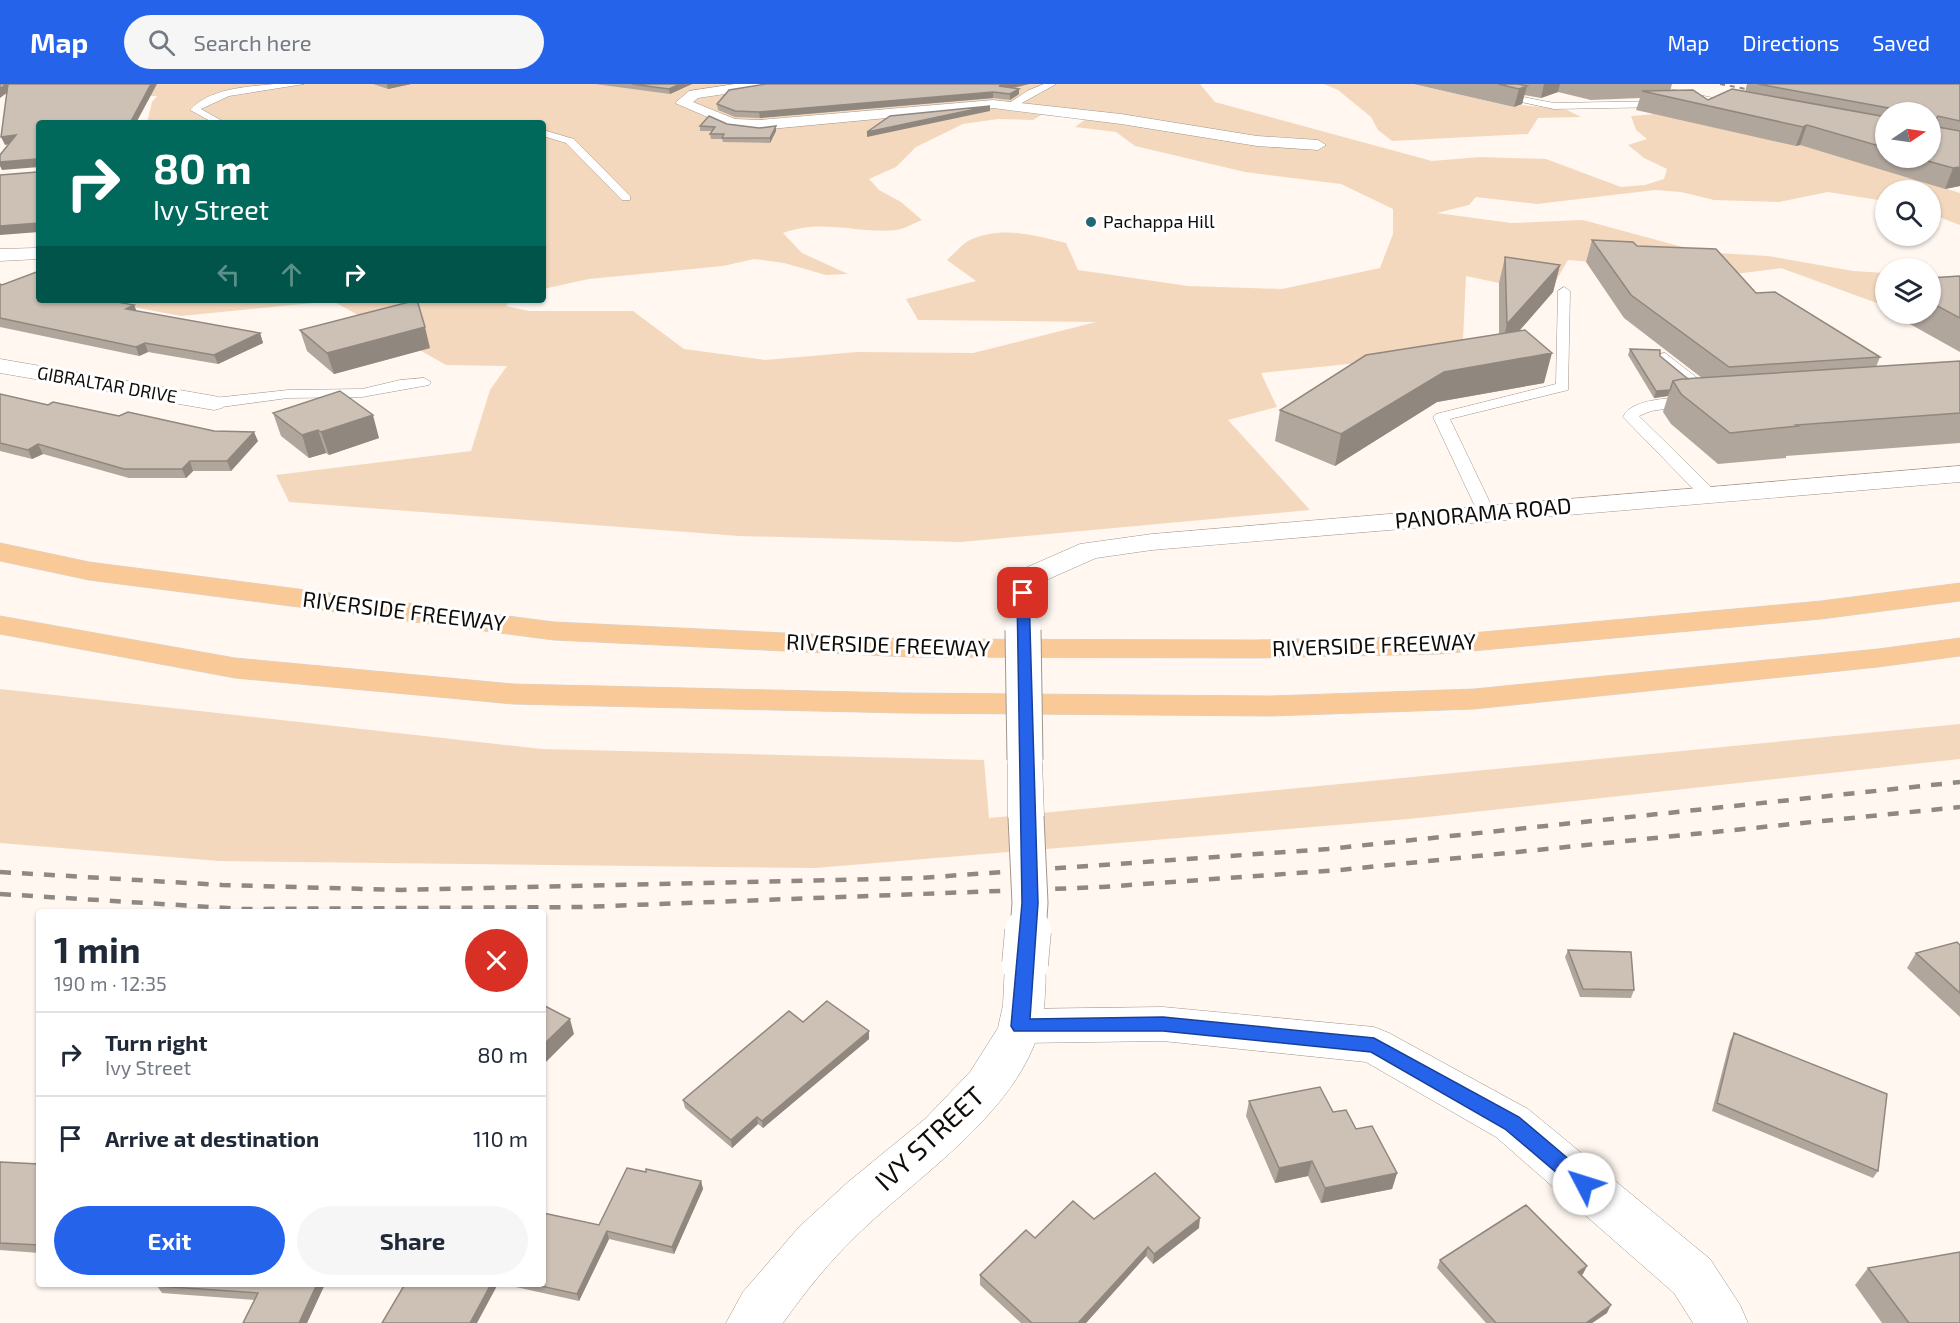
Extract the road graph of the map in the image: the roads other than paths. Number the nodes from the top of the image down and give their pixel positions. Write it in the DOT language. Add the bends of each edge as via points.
graph roads {
  1 [pos="300,84"];
  2 [pos="765,84"];
  3 [pos="1052,84"];
  4 [pos="1442,84"];
  5 [pos="1630,84"];
  6 [pos="1713,100"];
  7 [pos="1010,106"];
  8 [pos="1748,106"];
  9 [pos="215,120"];
  10 [pos="546,134"];
  11 [pos="1318,146"];
  12 [pos="626,198"];
  13 [pos="35,254"];
  14 [pos="0,255"];
  15 [pos="1564,291"];
  16 [pos="1665,357"];
  17 [pos="0,366"];
  18 [pos="424,382"];
  19 [pos="214,403"];
  20 [pos="1960,474"];
  21 [pos="1708,494"];
  22 [pos="1486,513"];
  23 [pos="0,552"];
  24 [pos="1960,592"];
  25 [pos="1023,593"];
  26 [pos="0,625"];
  27 [pos="1960,647"];
  28 [pos="1020,1026"];
  29 [pos="753,1314"];
  30 [pos="1722,1323"];
  1 -- 9 [label="lane" via="224,95 198,105 195,110"];
  2 -- 7 [label="street" via="694,94 682,103 733,123 760,125 993,104"];
  3 -- 7 [label="lane"];
  4 -- 6 [label="lane" via="1554,106"];
  5 -- 6 [label="lane"];
  6 -- 8 [label="lane"];
  7 -- 11 [label="street"];
  10 -- 12 [label="lane" via="570,141"];
  13 -- 14 [label="street"];
  15 -- 22 [label="lane" via="1563,387 1441,417"];
  16 -- 21 [label="lane" via="1722,399 1648,406 1631,417"];
  17 -- 19 [label="street, GIBRALTAR DRIVE"];
  18 -- 19 [label="lane" via="362,393 288,394"];
  20 -- 21 [label="street, PANORAMA ROAD"];
  21 -- 22 [label="street, PANORAMA ROAD"];
  22 -- 25 [label="street, PANORAMA ROAD" via="1090,550 1033,574"];
  23 -- 24 [label="highway, RIVERSIDE FREEWAY" via="89,571 554,631 910,648 1439,645 1821,610"];
  25 -- 28 [label="street, IVY STREET, bridge" via="1030,903"];
  26 -- 27 [label="highway" via="235,668 513,694 902,704 1271,706 1474,699"];
  28 -- 29 [label="street, IVY STREET" via="989,1086 925,1148 841,1218"];
  28 -- 30 [label="street" via="1163,1024 1374,1045 1512,1123 1692,1276"];
}
